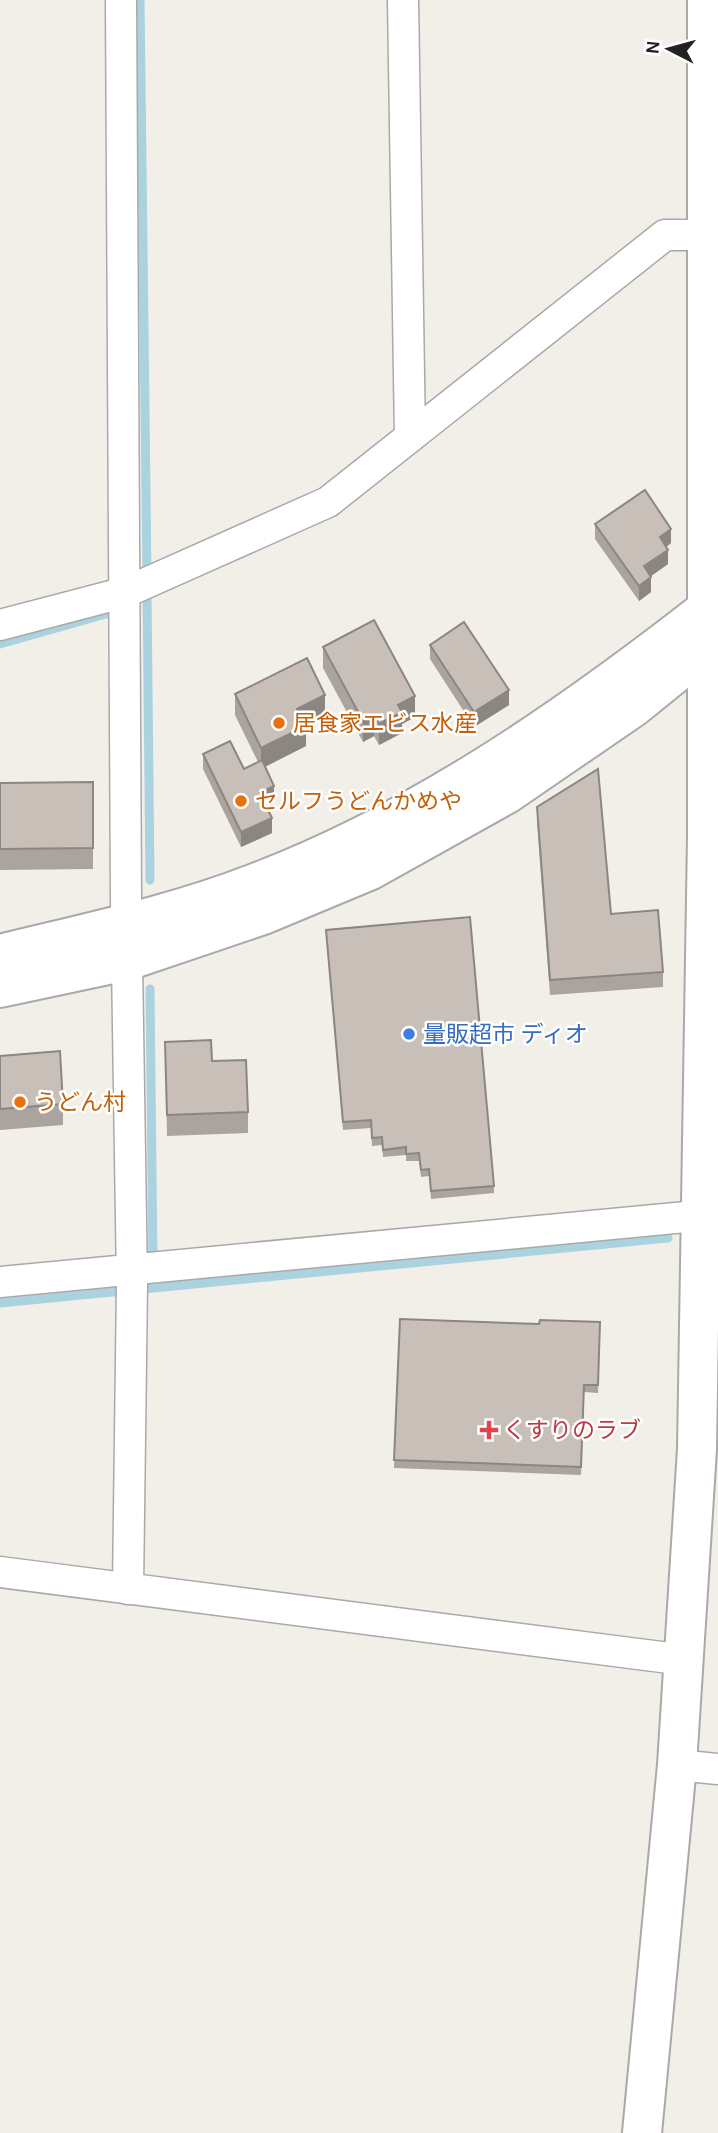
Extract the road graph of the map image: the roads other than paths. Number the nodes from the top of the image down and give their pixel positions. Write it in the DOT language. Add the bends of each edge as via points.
graph roads {
  1 [pos="121,0"];
  2 [pos="403,0"];
  3 [pos="707,0"];
  4 [pos="707,236"];
  5 [pos="410,437"];
  6 [pos="133,596"];
  7 [pos="713,623"];
  8 [pos="0,625"];
  9 [pos="713,838"];
  10 [pos="126,923"];
  11 [pos="0,954"];
  12 [pos="127,961"];
  13 [pos="0,988"];
  14 [pos="710,1214"];
  15 [pos="140,1278"];
  16 [pos="0,1282"];
  17 [pos="0,1572"];
  18 [pos="128,1589"];
  19 [pos="684,1660"];
  20 [pos="677,1765"];
  21 [pos="718,1769"];
  22 [pos="642,2133"];
  1 -- 6 [label="street"];
  2 -- 5 [label="street"];
  3 -- 4 [label="street"];
  4 -- 5 [label="street" via="665,234"];
  4 -- 7 [label="street"];
  5 -- 6 [label="street" via="328,502"];
  6 -- 8 [label="street"];
  6 -- 10 [label="street"];
  7 -- 9 [label="street"];
  7 -- 10 [label="street" via="487,765 357,838 254,884"];
  7 -- 12 [label="street" via="634,707 507,794 371,870 263,915"];
  9 -- 14 [label="street"];
  10 -- 11 [label="street"];
  10 -- 12 [label="street"];
  12 -- 13 [label="street"];
  12 -- 15 [label="street"];
  14 -- 15 [label="street"];
  14 -- 19 [label="street"];
  15 -- 16 [label="street"];
  15 -- 18 [label="street"];
  17 -- 18 [label="street"];
  18 -- 19 [label="street"];
  19 -- 20 [label="street"];
  20 -- 21 [label="street"];
  20 -- 22 [label="street"];
}
